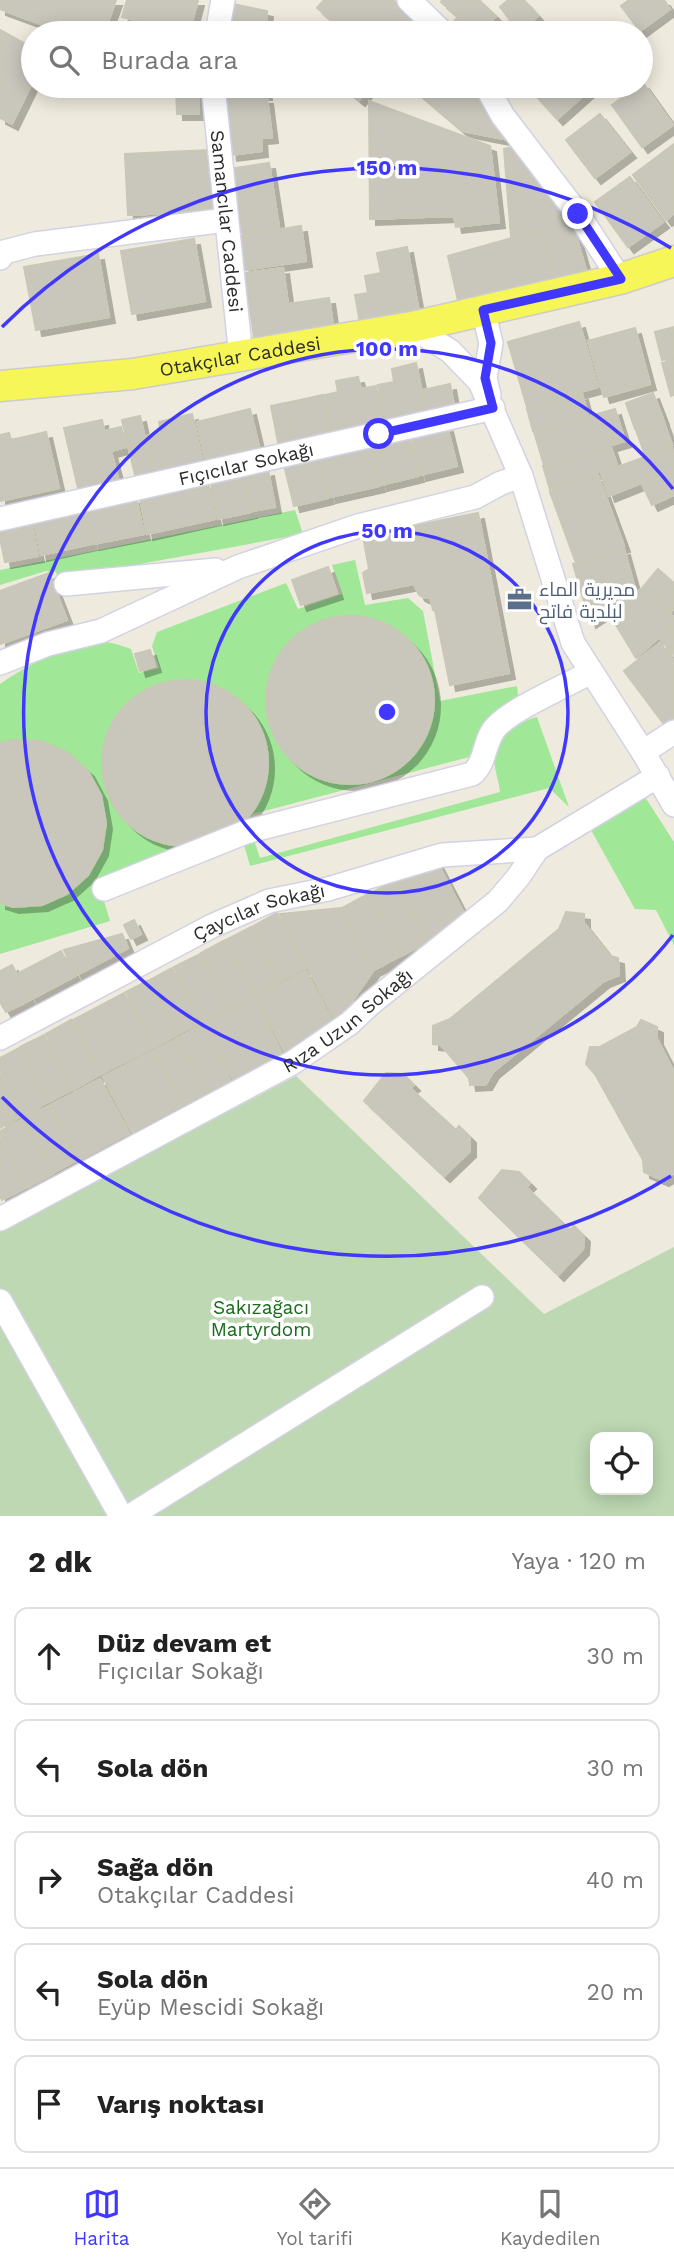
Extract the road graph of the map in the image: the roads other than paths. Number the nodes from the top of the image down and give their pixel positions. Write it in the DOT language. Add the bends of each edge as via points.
graph roads {
  1 [pos="223,0"];
  2 [pos="410,0"];
  3 [pos="219,21"];
  4 [pos="431,21"];
  5 [pos="214,98"];
  6 [pos="493,98"];
  7 [pos="226,220"];
  8 [pos="0,258"];
  9 [pos="674,261"];
  10 [pos="621,279"];
  11 [pos="483,310"];
  12 [pos="412,327"];
  13 [pos="241,357"];
  14 [pos="133,374"];
  15 [pos="0,386"];
  16 [pos="0,398"];
  17 [pos="493,408"];
  18 [pos="521,476"];
  19 [pos="0,519"];
  20 [pos="234,569"];
  21 [pos="66,584"];
  22 [pos="0,663"];
  23 [pos="592,672"];
  24 [pos="674,732"];
  25 [pos="643,752"];
  26 [pos="658,776"];
  27 [pos="674,805"];
  28 [pos="537,849"];
  29 [pos="104,890"];
  30 [pos="0,1038"];
  31 [pos="0,1219"];
  32 [pos="482,1297"];
  33 [pos="0,1301"];
  34 [pos="121,1516"];
  35 [pos="130,1516"];
  1 -- 3 [label="street"];
  2 -- 4 [label="street"];
  5 -- 7 [label="street, Samancılar Caddesi"];
  6 -- 10 [label="street"];
  7 -- 8 [label="street" via="35,244 4,252"];
  7 -- 13 [label="street, Samancılar Caddesi"];
  9 -- 10 [label="main road, Otakçılar Caddesi"];
  10 -- 11 [label="main road, Otakçılar Caddesi"];
  11 -- 12 [label="main road, Otakçılar Caddesi"];
  11 -- 17 [label="street" via="491,343 485,378"];
  12 -- 13 [label="main road, Otakçılar Caddesi"];
  12 -- 17 [label="street" via="450,351 480,382"];
  13 -- 14 [label="main road, Otakçılar Caddesi"];
  14 -- 15 [label="main road, Otakçılar Caddesi"];
  14 -- 16 [label="main road, Otakçılar Caddesi" via="56,393"];
  17 -- 18 [label="street"];
  17 -- 19 [label="street, Fıçıcılar Sokağı"];
  18 -- 20 [label="street" via="475,497 358,526"];
  18 -- 23 [label="street" via="573,643"];
  20 -- 21 [label="street"];
  20 -- 22 [label="street" via="101,631 48,644"];
  23 -- 25 [label="street"];
  23 -- 29 [label="street" via="498,725 489,736 479,769 472,774 246,832"];
  24 -- 25 [label="street"];
  25 -- 26 [label="street"];
  26 -- 27 [label="street"];
  26 -- 28 [label="street, Rıza Uzun Sokağı"];
  28 -- 30 [label="street, Çaycılar Sokağı" via="442,855 328,889 269,901 212,926"];
  28 -- 31 [label="street, Rıza Uzun Sokağı" via="498,901 350,1023 292,1063"];
  32 -- 35 [label="street"];
  33 -- 34 [label="street"];
}
